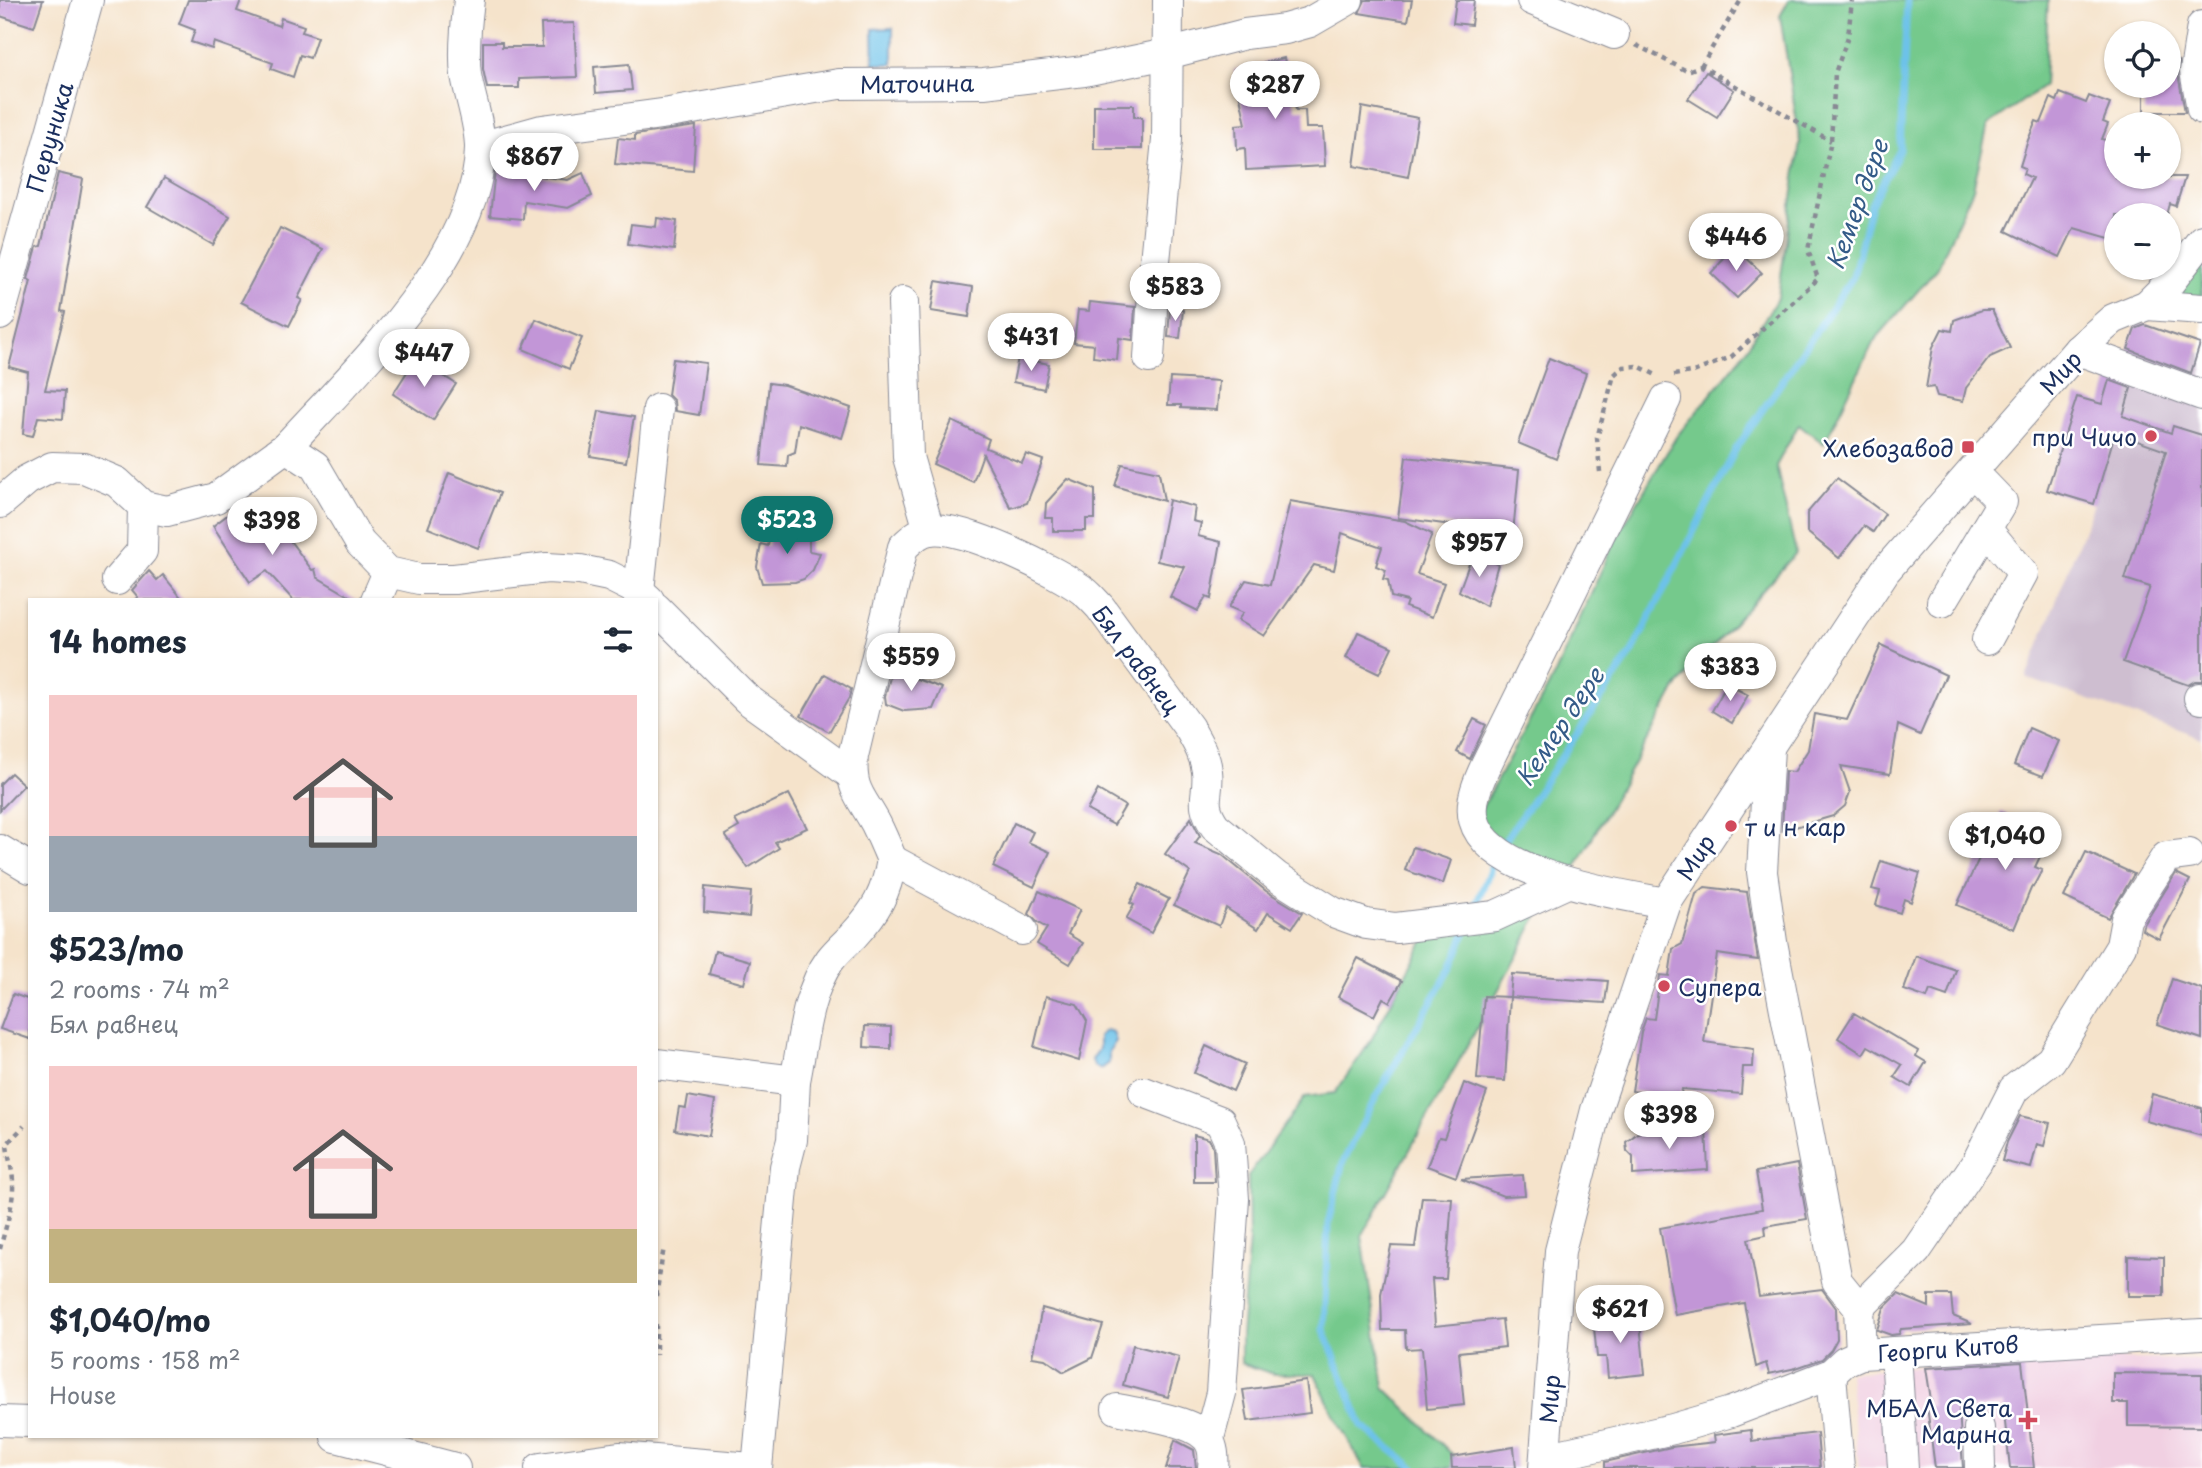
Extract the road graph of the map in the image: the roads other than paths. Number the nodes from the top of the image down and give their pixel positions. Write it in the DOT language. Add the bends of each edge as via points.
graph roads {
  1 [pos="88,0"];
  2 [pos="469,0"];
  3 [pos="1168,0"];
  4 [pos="1348,0"];
  5 [pos="1532,0"];
  6 [pos="2202,26"];
  7 [pos="1614,34"];
  8 [pos="1167,54"];
  9 [pos="2202,109"];
  10 [pos="480,147"];
  11 [pos="2202,240"];
  12 [pos="903,302"];
  13 [pos="2147,305"];
  14 [pos="2202,309"];
  15 [pos="0,315"];
  16 [pos="2078,350"];
  17 [pos="1149,358"];
  18 [pos="1663,388"];
  19 [pos="2202,395"];
  20 [pos="658,409"];
  21 [pos="286,447"];
  22 [pos="1973,472"];
  23 [pos="0,503"];
  24 [pos="143,506"];
  25 [pos="1986,529"];
  26 [pos="929,530"];
  27 [pos="388,572"];
  28 [pos="117,580"];
  29 [pos="377,598"];
  30 [pos="645,598"];
  31 [pos="648,598"];
  32 [pos="1942,602"];
  33 [pos="658,610"];
  34 [pos="1987,640"];
  35 [pos="1769,748"];
  36 [pos="852,775"];
  37 [pos="0,850"];
  38 [pos="2189,854"];
  39 [pos="892,860"];
  40 [pos="28,867"];
  41 [pos="1567,883"];
  42 [pos="1666,903"];
  43 [pos="1022,930"];
  44 [pos="658,1064"];
  45 [pos="795,1081"];
  46 [pos="1144,1092"];
  47 [pos="1859,1308"];
  48 [pos="2202,1335"];
  49 [pos="1896,1352"];
  50 [pos="1861,1354"];
  51 [pos="1831,1374"];
  52 [pos="1117,1409"];
  53 [pos="0,1422"];
  54 [pos="28,1422"];
  55 [pos="1979,1428"];
  56 [pos="340,1438"];
  57 [pos="1209,1438"];
  58 [pos="1544,1463"];
  59 [pos="455,1468"];
  60 [pos="540,1468"];
  61 [pos="754,1468"];
  62 [pos="1213,1468"];
  63 [pos="1839,1468"];
  64 [pos="1903,1468"];
  65 [pos="1980,1468"];
  1 -- 15 [label="street, Перуника"];
  2 -- 10 [label="street" via="466,71"];
  3 -- 8 [label="street"];
  4 -- 8 [label="street, Маточина" via="1310,22"];
  5 -- 7 [label="street"];
  6 -- 9 [label="street" via="2195,71"];
  8 -- 10 [label="street, Маточина" via="1084,71 984,83 839,84 542,131"];
  8 -- 17 [label="street" via="1167,140"];
  10 -- 21 [label="street" via="475,186 461,227 439,265 373,351"];
  11 -- 13 [label="street, Мир"];
  12 -- 26 [label="street" via="908,457"];
  13 -- 14 [label="street, Мир"];
  13 -- 16 [label="street, Мир" via="2113,319"];
  16 -- 19 [label="street"];
  16 -- 22 [label="street, Мир"];
  18 -- 41 [label="street" via="1610,511 1477,785 1473,805 1474,822 1497,852"];
  20 -- 31 [label="street"];
  21 -- 24 [label="street" via="216,498 167,511"];
  21 -- 27 [label="street" via="315,466 360,543"];
  22 -- 25 [label="street" via="2002,502"];
  22 -- 35 [label="street, Мир" via="1885,571"];
  23 -- 24 [label="street" via="27,480 52,467 84,468 117,482"];
  24 -- 28 [label="street" via="142,551"];
  25 -- 32 [label="street"];
  25 -- 34 [label="street" via="2023,573"];
  26 -- 36 [label="street" via="902,547"];
  26 -- 41 [label="street, Бял равнец" via="977,536 1085,592 1201,749 1207,772 1204,800 1215,826 1277,877 1333,912 1366,924 1396,928 1441,924 1495,916"];
  27 -- 29 [label="street"];
  27 -- 30 [label="street" via="419,579 454,579 547,568 580,570 609,576"];
  33 -- 36 [label="street" via="747,699"];
  35 -- 42 [label="street, Мир"];
  35 -- 47 [label="street" via="1762,872 1772,943 1837,1281"];
  36 -- 39 [label="street" via="857,795"];
  37 -- 40 [label="street"];
  38 -- 47 [label="street" via="2166,857 2126,919 2121,946 2051,1060 2014,1088 1977,1161 1916,1251"];
  39 -- 43 [label="street"];
  39 -- 45 [label="street" via="878,906 830,961 818,984"];
  41 -- 42 [label="street"];
  42 -- 58 [label="street, Мир" via="1596,1110 1560,1251"];
  44 -- 45 [label="street"];
  45 -- 61 [label="street"];
  46 -- 57 [label="street" via="1211,1110 1230,1143 1234,1199 1221,1393"];
  47 -- 50 [label="street"];
  48 -- 49 [label="street, Георги Китов"];
  49 -- 50 [label="street, Георги Китов"];
  49 -- 64 [label="street"];
  50 -- 51 [label="street, Георги Китов"];
  51 -- 58 [label="street, Георги Китов" via="1684,1426"];
  51 -- 63 [label="street"];
  52 -- 57 [label="street" via="1195,1427"];
  53 -- 54 [label="street"];
  55 -- 65 [label="street"];
  56 -- 59 [label="street"];
  57 -- 62 [label="street"];
  60 -- 61 [label="street" via="619,1457"];
}
